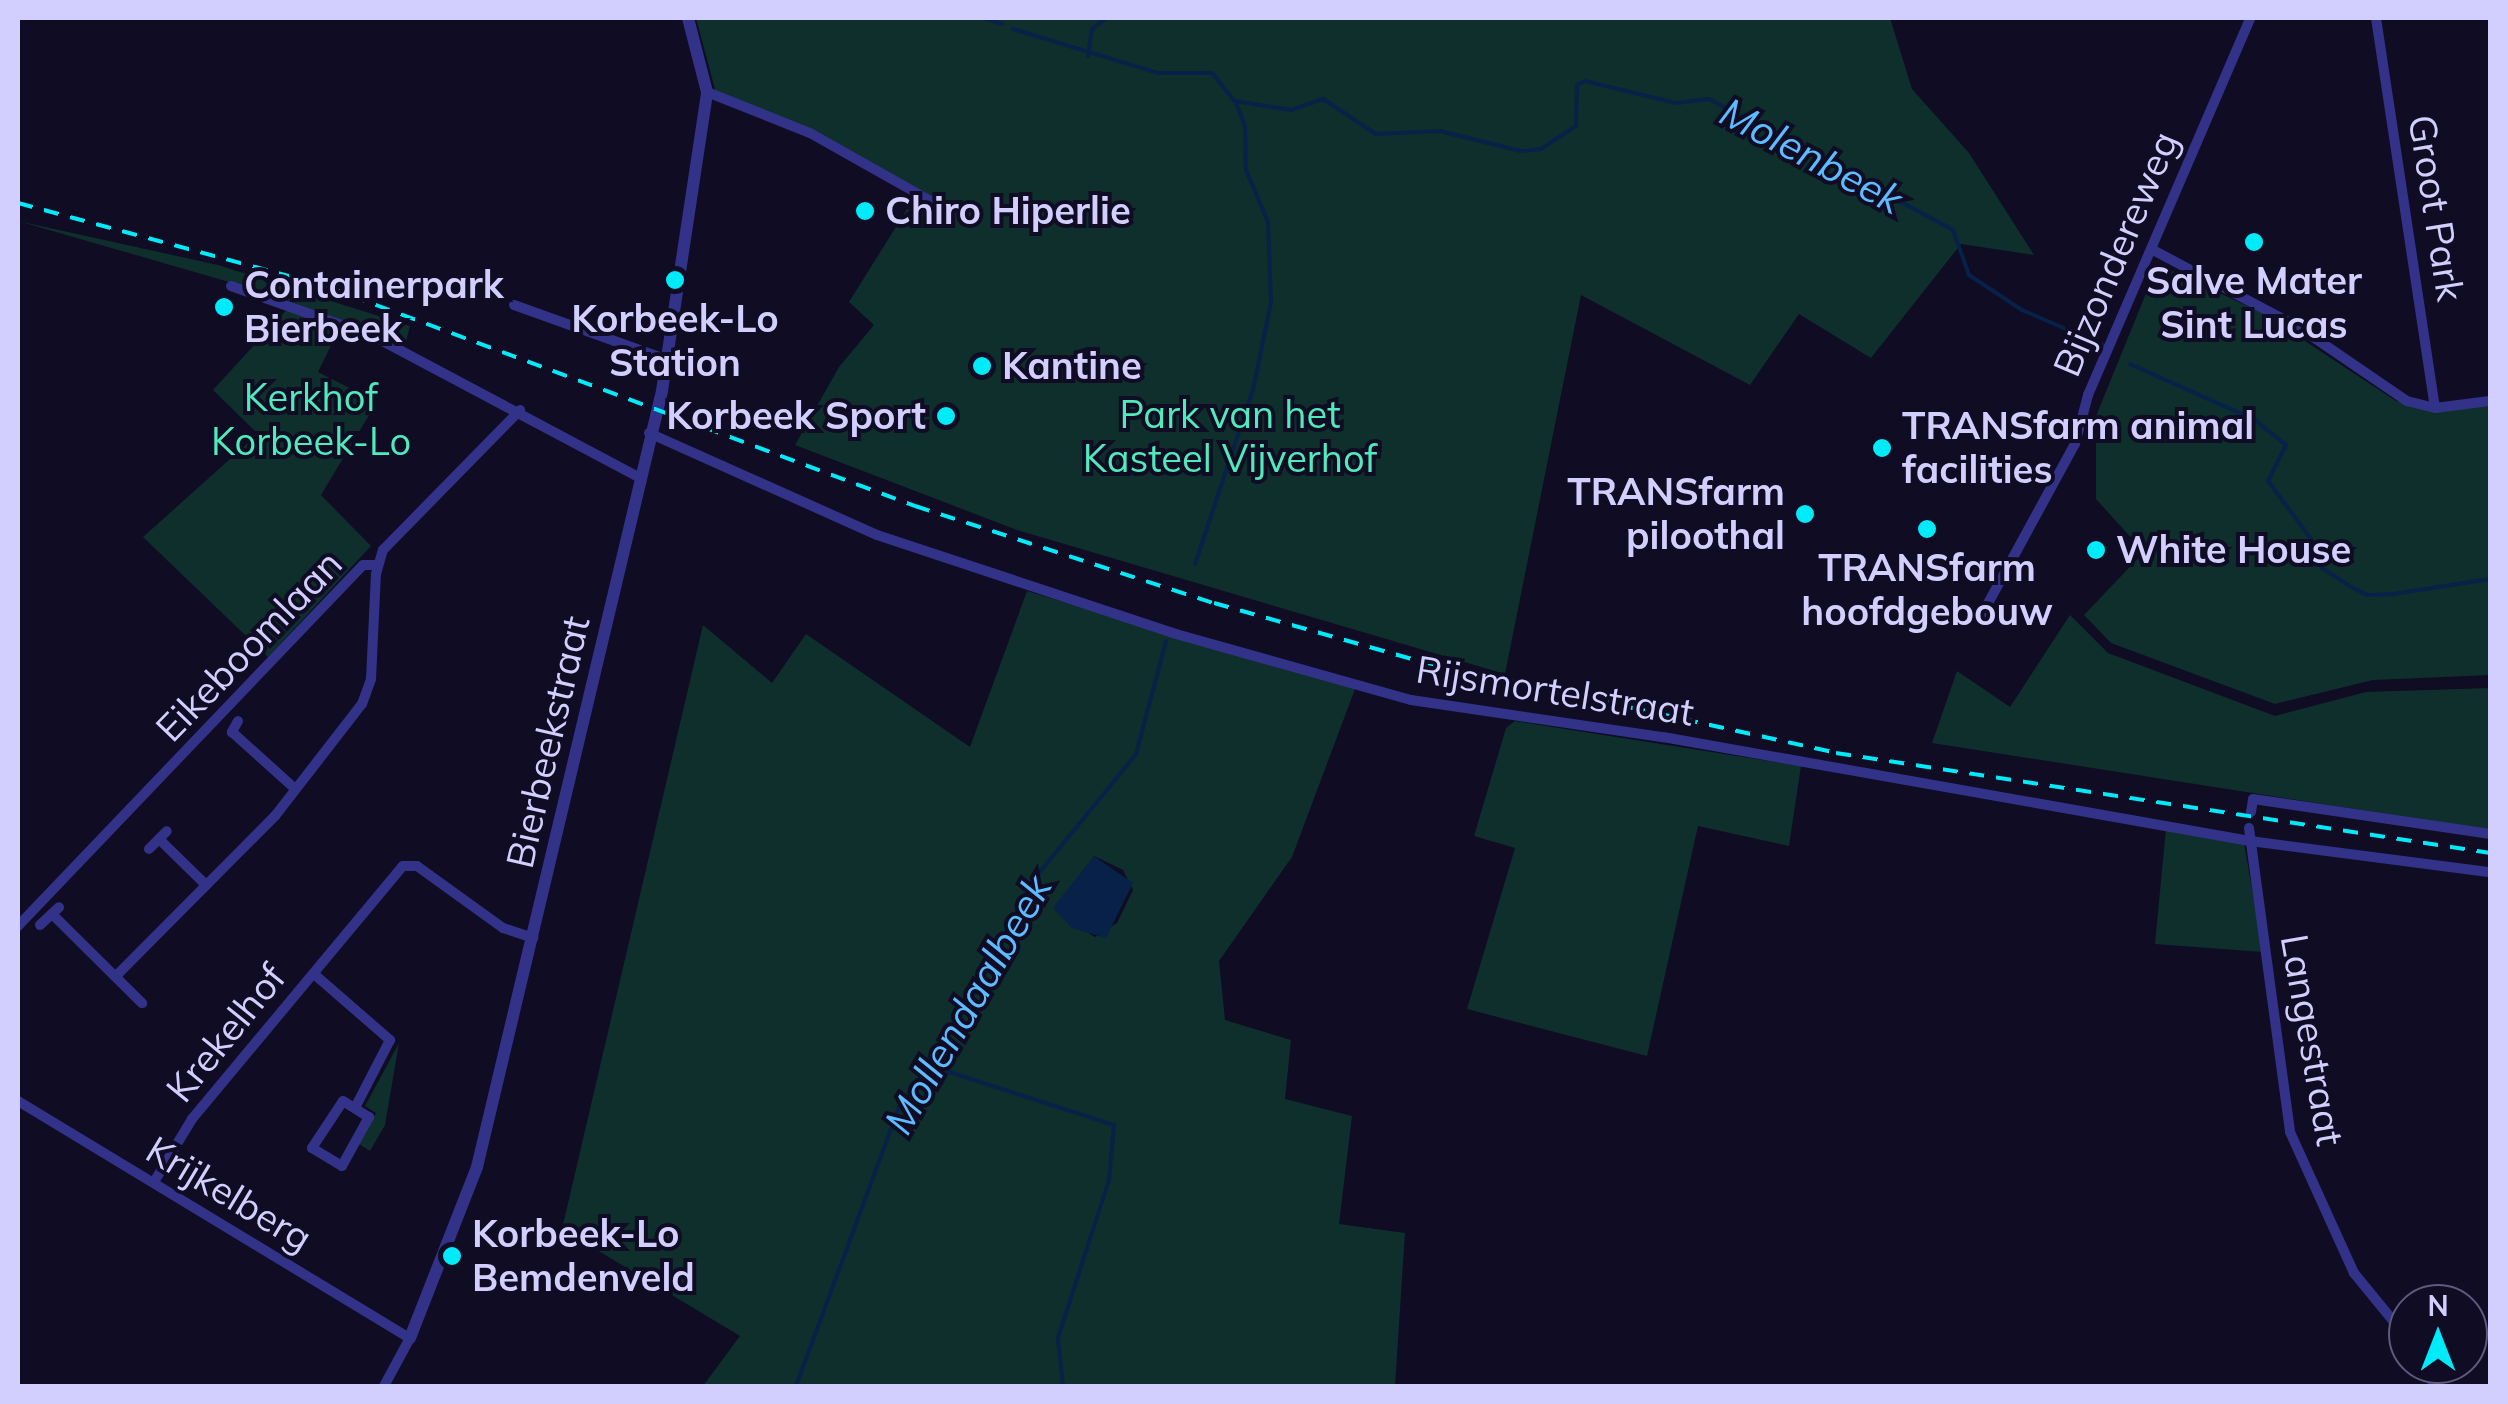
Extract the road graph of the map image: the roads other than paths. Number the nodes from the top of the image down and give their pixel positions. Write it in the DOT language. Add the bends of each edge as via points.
graph roads {
  1 [pos="688,18"];
  2 [pos="2250,18"];
  3 [pos="2376,18"];
  4 [pos="708,92"];
  5 [pos="929,200"];
  6 [pos="2150,249"];
  7 [pos="231,286"];
  8 [pos="514,306"];
  9 [pos="668,360"];
  10 [pos="2490,401"];
  11 [pos="2436,408"];
  12 [pos="520,410"];
  13 [pos="647,432"];
  14 [pos="638,477"];
  15 [pos="378,566"];
  16 [pos="1980,618"];
  17 [pos="238,721"];
  18 [pos="293,787"];
  19 [pos="2250,812"];
  20 [pos="2490,834"];
  21 [pos="2249,835"];
  22 [pos="149,848"];
  23 [pos="2490,872"];
  24 [pos="206,884"];
  25 [pos="18,926"];
  26 [pos="40,926"];
  27 [pos="533,938"];
  28 [pos="314,974"];
  29 [pos="116,976"];
  30 [pos="142,1003"];
  31 [pos="18,1102"];
  32 [pos="357,1104"];
  33 [pos="154,1182"];
  34 [pos="2388,1315"];
  35 [pos="410,1338"];
  36 [pos="384,1386"];
  1 -- 4 [label="street, Bierbeekstraat"];
  2 -- 6 [label="street, Bijzondereweg"];
  3 -- 11 [label="street, Groot Park"];
  4 -- 5 [label="street" via="810,133"];
  4 -- 9 [label="street, Bierbeekstraat"];
  6 -- 11 [label="street" via="2300,328 2386,390"];
  6 -- 16 [label="street, Bijzondereweg" via="2088,395 2075,444"];
  7 -- 12 [label="street" via="375,337"];
  8 -- 9 [label="street"];
  9 -- 13 [label="street, Bierbeekstraat"];
  10 -- 11 [label="street"];
  12 -- 14 [label="street"];
  12 -- 15 [label="street, Eikeboomlaan" via="394,532"];
  13 -- 14 [label="street, Bierbeekstraat"];
  13 -- 21 [label="street, Rijsmortelstraat" via="877,536 1176,634 1411,700"];
  14 -- 27 [label="street, Bierbeekstraat"];
  15 -- 18 [label="street" via="371,679 362,704"];
  15 -- 25 [label="street, Eikeboomlaan" via="363,566"];
  17 -- 18 [label="street" via="232,732"];
  18 -- 24 [label="street" via="275,816"];
  19 -- 20 [label="street" via="2253,799"];
  21 -- 23 [label="street, Rijsmortelstraat"];
  21 -- 34 [label="street, Langestraat" via="2290,1132 2354,1273"];
  22 -- 24 [label="street" via="163,835"];
  24 -- 29 [label="street"];
  26 -- 29 [label="street" via="55,911"];
  27 -- 28 [label="street, Krekelhof" via="503,928 407,865"];
  27 -- 35 [label="street, Bierbeekstraat" via="477,1167"];
  28 -- 32 [label="street, Krekelhof" via="390,1040"];
  28 -- 33 [label="street, Krekelhof" via="192,1119"];
  29 -- 30 [label="street"];
  31 -- 33 [label="street, Krijkelberg"];
  32 -- 32 [label="street, Krekelhof" via="337,1105 312,1148 342,1166 369,1117"];
  33 -- 35 [label="street, Krijkelberg"];
  35 -- 36 [label="street, Bierbeekstraat"];
}
